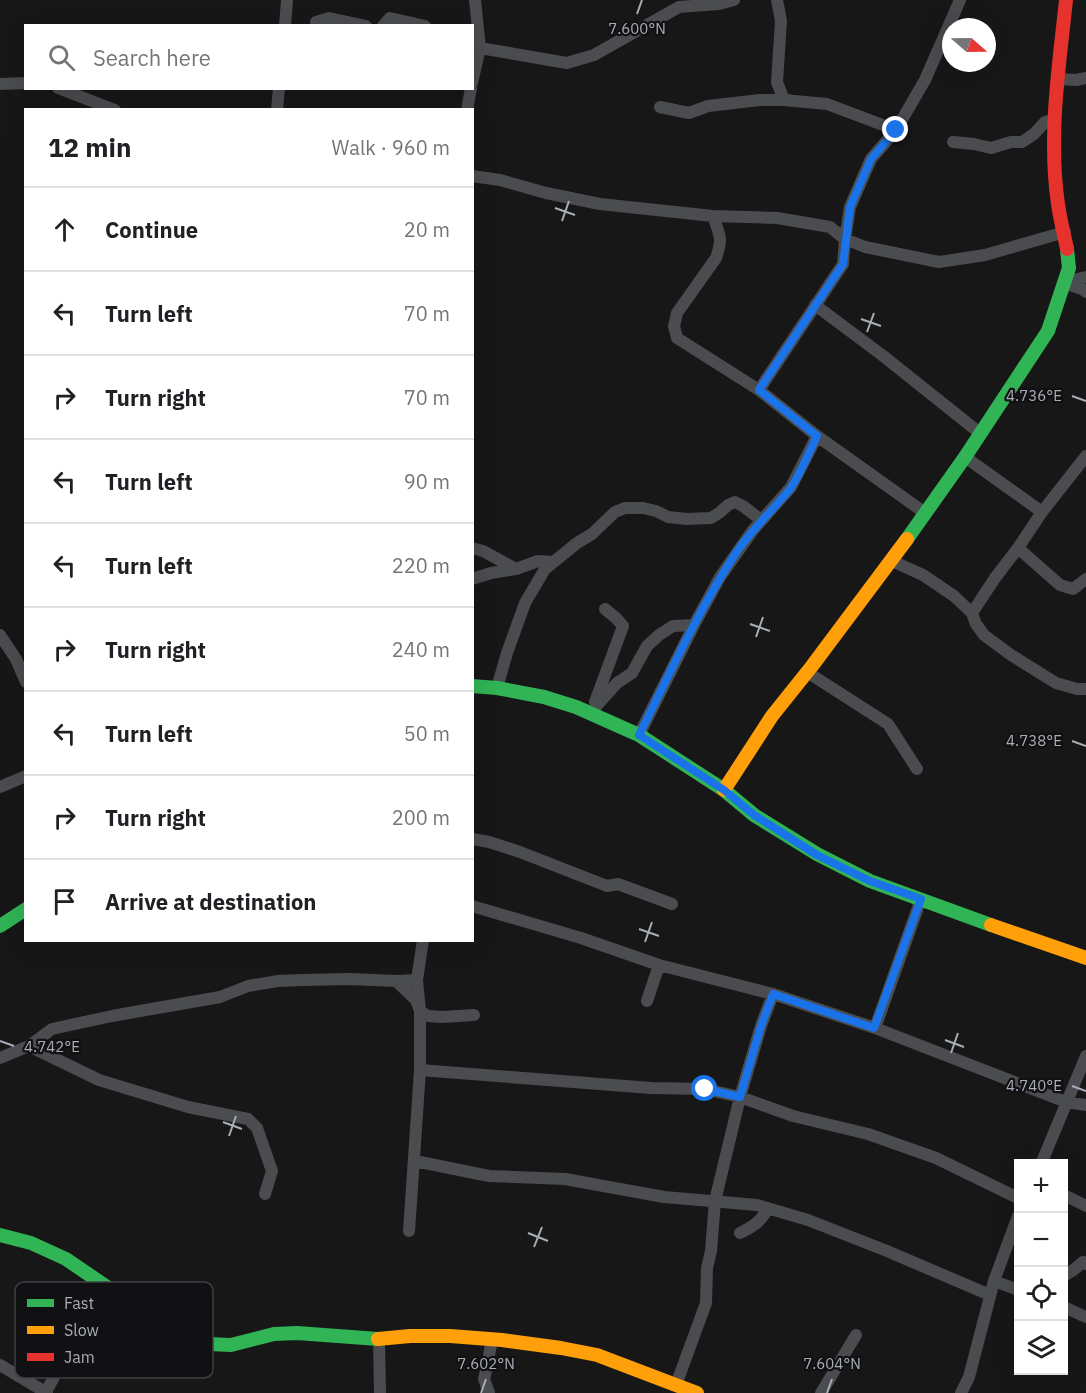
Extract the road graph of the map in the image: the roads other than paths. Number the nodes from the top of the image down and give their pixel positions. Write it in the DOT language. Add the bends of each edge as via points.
graph roads {
  1 [pos="287,0"];
  2 [pos="476,0"];
  3 [pos="734,0"];
  4 [pos="777,0"];
  5 [pos="960,0"];
  6 [pos="1066,0"];
  7 [pos="316,22"];
  8 [pos="285,24"];
  9 [pos="357,24"];
  10 [pos="385,24"];
  11 [pos="416,24"];
  12 [pos="477,40"];
  13 [pos="474,66"];
  14 [pos="1086,78"];
  15 [pos="1058,79"];
  16 [pos="24,83"];
  17 [pos="0,84"];
  18 [pos="63,90"];
  19 [pos="279,90"];
  20 [pos="471,90"];
  21 [pos="784,100"];
  22 [pos="798,101"];
  23 [pos="660,107"];
  24 [pos="110,108"];
  25 [pos="277,108"];
  26 [pos="467,108"];
  27 [pos="1055,120"];
  28 [pos="896,130"];
  29 [pos="953,142"];
  30 [pos="474,176"];
  31 [pos="713,216"];
  32 [pos="1065,232"];
  33 [pos="845,239"];
  34 [pos="1086,278"];
  35 [pos="1064,283"];
  36 [pos="1086,292"];
  37 [pos="814,305"];
  38 [pos="759,390"];
  39 [pos="981,434"];
  40 [pos="817,436"];
  41 [pos="1086,456"];
  42 [pos="965,457"];
  43 [pos="925,513"];
  44 [pos="1042,513"];
  45 [pos="761,520"];
  46 [pos="1018,548"];
  47 [pos="474,549"];
  48 [pos="892,561"];
  49 [pos="554,562"];
  50 [pos="516,569"];
  51 [pos="474,578"];
  52 [pos="1086,579"];
  53 [pos="605,609"];
  54 [pos="972,613"];
  55 [pos="694,625"];
  56 [pos="0,635"];
  57 [pos="807,672"];
  58 [pos="24,677"];
  59 [pos="474,686"];
  60 [pos="497,688"];
  61 [pos="1086,689"];
  62 [pos="590,713"];
  63 [pos="639,735"];
  64 [pos="917,769"];
  65 [pos="24,777"];
  66 [pos="0,787"];
  67 [pos="724,790"];
  68 [pos="474,839"];
  69 [pos="921,899"];
  70 [pos="672,904"];
  71 [pos="474,907"];
  72 [pos="24,910"];
  73 [pos="0,926"];
  74 [pos="423,942"];
  75 [pos="1086,958"];
  76 [pos="659,965"];
  77 [pos="417,980"];
  78 [pos="396,981"];
  79 [pos="773,994"];
  80 [pos="647,1001"];
  81 [pos="420,1011"];
  82 [pos="474,1014"];
  83 [pos="874,1028"];
  84 [pos="29,1046"];
  85 [pos="1086,1056"];
  86 [pos="0,1058"];
  87 [pos="420,1070"];
  88 [pos="740,1097"];
  89 [pos="1066,1102"];
  90 [pos="1086,1105"];
  91 [pos="1043,1159"];
  92 [pos="414,1161"];
  93 [pos="265,1194"];
  94 [pos="1014,1196"];
  95 [pos="1068,1197"];
  96 [pos="715,1201"];
  97 [pos="1086,1206"];
  98 [pos="768,1208"];
  99 [pos="1014,1227"];
  100 [pos="409,1231"];
  101 [pos="740,1233"];
  102 [pos="0,1235"];
  103 [pos="1086,1264"];
  104 [pos="1068,1274"];
  105 [pos="994,1281"];
  106 [pos="100,1282"];
  107 [pos="1014,1288"];
  108 [pos="990,1295"];
  109 [pos="1068,1309"];
  110 [pos="1086,1317"];
  111 [pos="856,1335"];
  112 [pos="379,1339"];
  113 [pos="492,1339"];
  114 [pos="213,1344"];
  115 [pos="0,1365"];
  116 [pos="15,1374"];
  117 [pos="21,1378"];
  118 [pos="54,1378"];
  119 [pos="676,1385"];
  120 [pos="46,1393"];
  121 [pos="380,1393"];
  122 [pos="489,1393"];
  123 [pos="697,1393"];
  124 [pos="821,1393"];
  125 [pos="961,1393"];
  1 -- 8 [label="street"];
  2 -- 12 [label="street"];
  3 -- 12 [label="street" via="679,7 594,55 567,63"];
  4 -- 21 [label="street" via="781,21 777,82"];
  5 -- 28 [label="street" via="925,80"];
  6 -- 15 [label="street"];
  7 -- 9 [label="street" via="329,18"];
  10 -- 11 [label="street" via="390,18"];
  12 -- 13 [label="street"];
  14 -- 15 [label="street"];
  15 -- 27 [label="street"];
  16 -- 17 [label="street"];
  18 -- 24 [label="street"];
  19 -- 25 [label="street"];
  20 -- 26 [label="street"];
  21 -- 22 [label="street"];
  21 -- 23 [label="street" via="708,106 689,113"];
  21 -- 28 [label="street" via="827,104"];
  27 -- 29 [label="street" via="1045,122 1022,142 991,148"];
  27 -- 32 [label="street" via="1058,203"];
  28 -- 33 [label="street" via="871,159 850,207"];
  30 -- 31 [label="street" via="600,204"];
  31 -- 33 [label="street" via="777,218 830,227"];
  31 -- 38 [label="street" via="721,240 719,249 677,313 677,338"];
  32 -- 33 [label="street" via="985,255 939,262 865,247"];
  32 -- 35 [label="street" via="1069,268"];
  33 -- 37 [label="street" via="843,264"];
  34 -- 35 [label="street"];
  35 -- 36 [label="street"];
  35 -- 39 [label="street" via="1048,331"];
  37 -- 38 [label="street"];
  37 -- 39 [label="street"];
  38 -- 40 [label="street"];
  39 -- 42 [label="street"];
  40 -- 43 [label="street"];
  40 -- 45 [label="street" via="791,487"];
  41 -- 44 [label="street"];
  42 -- 43 [label="street"];
  42 -- 44 [label="street"];
  43 -- 48 [label="street"];
  44 -- 46 [label="street"];
  45 -- 49 [label="street" via="735,502 711,518 668,517 643,508 625,508"];
  45 -- 55 [label="street" via="725,569"];
  46 -- 52 [label="street" via="1060,585 1073,590"];
  46 -- 54 [label="street"];
  47 -- 50 [label="street"];
  48 -- 54 [label="street" via="922,575"];
  48 -- 57 [label="street"];
  49 -- 50 [label="street" via="538,561"];
  49 -- 60 [label="street" via="545,569 525,603"];
  50 -- 51 [label="street"];
  53 -- 62 [label="street" via="623,626"];
  54 -- 61 [label="street" via="984,635 1011,655 1056,683"];
  55 -- 62 [label="street" via="673,626 647,646 632,673 617,683"];
  55 -- 63 [label="street"];
  56 -- 58 [label="street"];
  57 -- 64 [label="street" via="888,724"];
  57 -- 67 [label="street" via="772,716"];
  59 -- 60 [label="street"];
  60 -- 62 [label="street" via="544,697"];
  62 -- 63 [label="street"];
  63 -- 67 [label="street"];
  65 -- 66 [label="street"];
  67 -- 69 [label="street" via="754,815 817,855 870,881"];
  68 -- 70 [label="street" via="520,852 607,886 618,884"];
  69 -- 75 [label="street"];
  69 -- 83 [label="street"];
  71 -- 76 [label="street"];
  72 -- 73 [label="street"];
  74 -- 77 [label="street"];
  76 -- 79 [label="street"];
  76 -- 80 [label="street"];
  77 -- 78 [label="street"];
  77 -- 81 [label="street"];
  78 -- 81 [label="street" via="416,1000"];
  78 -- 84 [label="street" via="302,980 248,986 220,997 52,1029"];
  79 -- 83 [label="street"];
  79 -- 88 [label="street"];
  81 -- 82 [label="street" via="442,1017"];
  81 -- 87 [label="street"];
  83 -- 89 [label="street"];
  84 -- 86 [label="street"];
  84 -- 93 [label="street" via="99,1080 188,1107 248,1119 257,1128 272,1171"];
  85 -- 89 [label="street"];
  87 -- 88 [label="street" via="705,1089"];
  87 -- 92 [label="street"];
  88 -- 94 [label="street" via="936,1158"];
  88 -- 96 [label="street"];
  89 -- 90 [label="street"];
  89 -- 91 [label="street"];
  92 -- 96 [label="street" via="489,1176 565,1179 664,1197"];
  92 -- 100 [label="street"];
  95 -- 97 [label="street"];
  96 -- 98 [label="street"];
  96 -- 119 [label="street" via="706,1268 706,1303"];
  98 -- 101 [label="street" via="764,1217"];
  98 -- 108 [label="street" via="878,1247"];
  99 -- 105 [label="street"];
  102 -- 106 [label="street" via="31,1243 66,1259"];
  103 -- 104 [label="street" via="1083,1262"];
  105 -- 107 [label="street"];
  105 -- 108 [label="street"];
  108 -- 125 [label="street" via="969,1377"];
  109 -- 110 [label="street"];
  111 -- 124 [label="street"];
  112 -- 113 [label="street"];
  112 -- 114 [label="street" via="297,1333 274,1334 231,1345"];
  112 -- 121 [label="street"];
  113 -- 119 [label="street" via="597,1356"];
  113 -- 122 [label="street" via="484,1378"];
  115 -- 116 [label="street"];
  117 -- 120 [label="street"];
  118 -- 120 [label="street"];
  119 -- 123 [label="street"];
}
